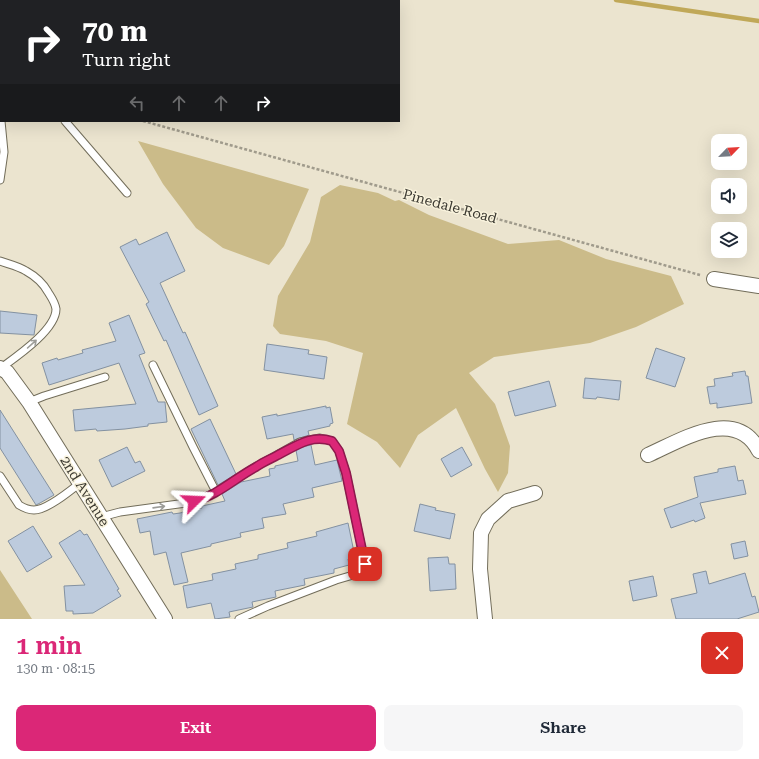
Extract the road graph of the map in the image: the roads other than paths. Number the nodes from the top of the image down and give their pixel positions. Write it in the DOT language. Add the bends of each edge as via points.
graph roads {
  1 [pos="1,122"];
  2 [pos="66,122"];
  3 [pos="0,180"];
  4 [pos="127,193"];
  5 [pos="0,261"];
  6 [pos="714,279"];
  7 [pos="759,286"];
  8 [pos="153,365"];
  9 [pos="0,368"];
  10 [pos="105,377"];
  11 [pos="29,402"];
  12 [pos="759,451"];
  13 [pos="648,455"];
  14 [pos="0,476"];
  15 [pos="80,483"];
  16 [pos="216,492"];
  17 [pos="535,493"];
  18 [pos="101,517"];
  19 [pos="164,619"];
  20 [pos="239,619"];
  21 [pos="485,619"];
  1 -- 3 [label="lane" via="4,152"];
  2 -- 4 [label="lane"];
  9 -- 5 [label="lane, one-way" via="39,337 53,318 56,308 45,287 37,279 25,270"];
  6 -- 7 [label="street"];
  8 -- 16 [label="lane"];
  9 -- 11 [label="street, 2nd Avenue" via="10,375"];
  10 -- 11 [label="lane"];
  11 -- 15 [label="street, 2nd Avenue"];
  12 -- 13 [label="street" via="752,439 745,434 724,428 705,430"];
  14 -- 15 [label="lane" via="19,505 34,510 45,506"];
  15 -- 18 [label="street, 2nd Avenue"];
  18 -- 16 [label="lane, one-way" via="186,503"];
  16 -- 20 [label="lane" via="300,442 320,438 332,441 339,451 346,473 365,564 362,572"];
  17 -- 21 [label="street" via="508,500 488,519 481,533 480,569"];
  18 -- 19 [label="street, 2nd Avenue"];
}
